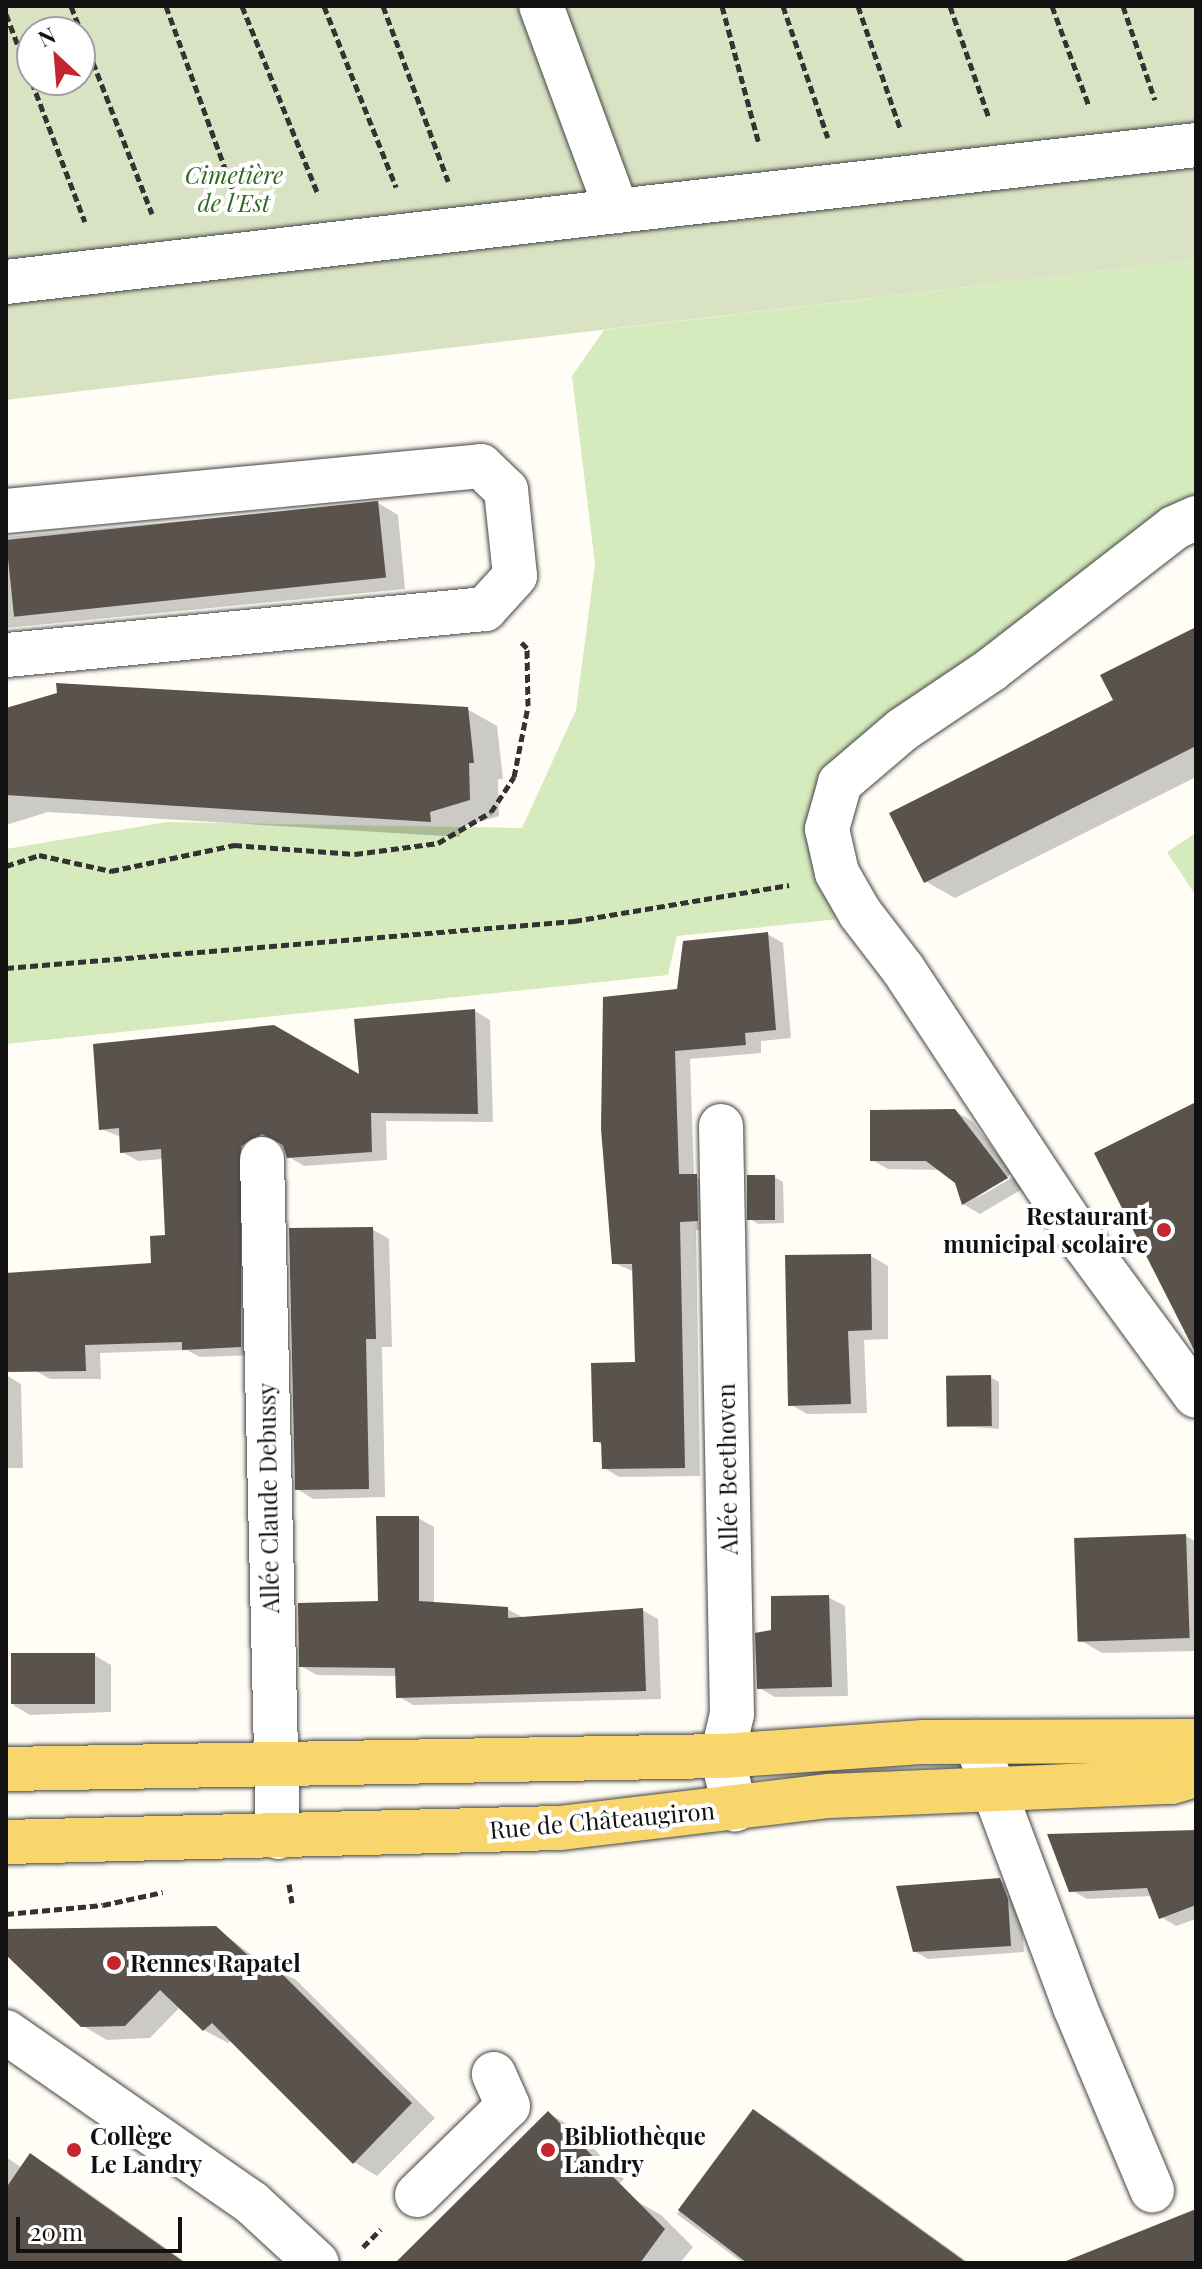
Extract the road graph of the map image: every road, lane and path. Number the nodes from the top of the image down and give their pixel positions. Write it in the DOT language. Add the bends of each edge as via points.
graph roads {
  1 [pos="71,6"];
  2 [pos="166,6"];
  3 [pos="242,6"];
  4 [pos="324,6"];
  5 [pos="383,6"];
  6 [pos="541,6"];
  7 [pos="722,6"];
  8 [pos="783,6"];
  9 [pos="858,6"];
  10 [pos="950,6"];
  11 [pos="1052,6"];
  12 [pos="1123,6"];
  13 [pos="6,14"];
  14 [pos="1160,116"];
  15 [pos="1196,145"];
  16 [pos="1108,156"];
  17 [pos="1006,167"];
  18 [pos="918,178"];
  19 [pos="845,185"];
  20 [pos="772,194"];
  21 [pos="617,211"];
  22 [pos="154,219"];
  23 [pos="466,229"];
  24 [pos="414,235"];
  25 [pos="338,244"];
  26 [pos="256,253"];
  27 [pos="103,271"];
  28 [pos="6,282"];
  29 [pos="6,511"];
  30 [pos="1196,518"];
  31 [pos="485,609"];
  32 [pos="6,655"];
  33 [pos="6,866"];
  34 [pos="837,873"];
  35 [pos="6,968"];
  36 [pos="721,1126"];
  37 [pos="262,1159"];
  38 [pos="1196,1396"];
  39 [pos="1196,1741"];
  40 [pos="976,1742"];
  41 [pos="722,1756"];
  42 [pos="275,1763"];
  43 [pos="6,1769"];
  44 [pos="1196,1775"];
  45 [pos="995,1787"];
  46 [pos="735,1809"];
  47 [pos="278,1837"];
  48 [pos="6,1842"];
  49 [pos="6,2032"];
  50 [pos="494,2074"];
  51 [pos="1152,2190"];
  52 [pos="417,2195"];
  53 [pos="317,2263"];
  1 -- 22 [label="path"];
  2 -- 26 [label="path"];
  3 -- 25 [label="path"];
  4 -- 24 [label="path"];
  5 -- 23 [label="path"];
  6 -- 21 [label="street"];
  7 -- 20 [label="path"];
  8 -- 19 [label="path"];
  9 -- 18 [label="path"];
  10 -- 17 [label="path"];
  11 -- 16 [label="path"];
  12 -- 14 [label="path"];
  13 -- 27 [label="path"];
  15 -- 16 [label="street"];
  16 -- 17 [label="street"];
  17 -- 18 [label="street"];
  18 -- 19 [label="street"];
  19 -- 20 [label="street"];
  20 -- 21 [label="street"];
  21 -- 23 [label="street"];
  23 -- 24 [label="street"];
  24 -- 25 [label="street"];
  25 -- 26 [label="street"];
  26 -- 27 [label="street"];
  27 -- 28 [label="street"];
  29 -- 31 [label="street" via="481,466 506,490 515,576"];
  30 -- 34 [label="street" via="1174,528 991,670 902,730 840,783 827,829"];
  31 -- 32 [label="street"];
  31 -- 33 [label="path" via="527,648 528,706 514,777 491,812 438,843 355,854 234,845 111,871 39,855"];
  34 -- 35 [label="path" via="701,903 574,921"];
  34 -- 38 [label="street" via="1085,1245"];
  36 -- 41 [label="street, Allée Beethoven" via="732,1714"];
  37 -- 42 [label="street, Allée Claude Debussy"];
  39 -- 40 [label="main road"];
  40 -- 41 [label="main road"];
  40 -- 45 [label="street"];
  41 -- 42 [label="main road"];
  41 -- 46 [label="street, Allée Beethoven"];
  42 -- 43 [label="main road"];
  42 -- 47 [label="street, Allée Claude Debussy"];
  44 -- 45 [label="main road, Rue de Châteaugiron" via="1171,1782"];
  45 -- 46 [label="main road, Rue de Châteaugiron" via="830,1796"];
  45 -- 51 [label="street" via="1075,2007"];
  46 -- 47 [label="main road, Rue de Châteaugiron" via="560,1828"];
  47 -- 48 [label="main road, Rue de Châteaugiron"];
  49 -- 53 [label="street" via="252,2203"];
  50 -- 52 [label="street" via="508,2106"];
}
